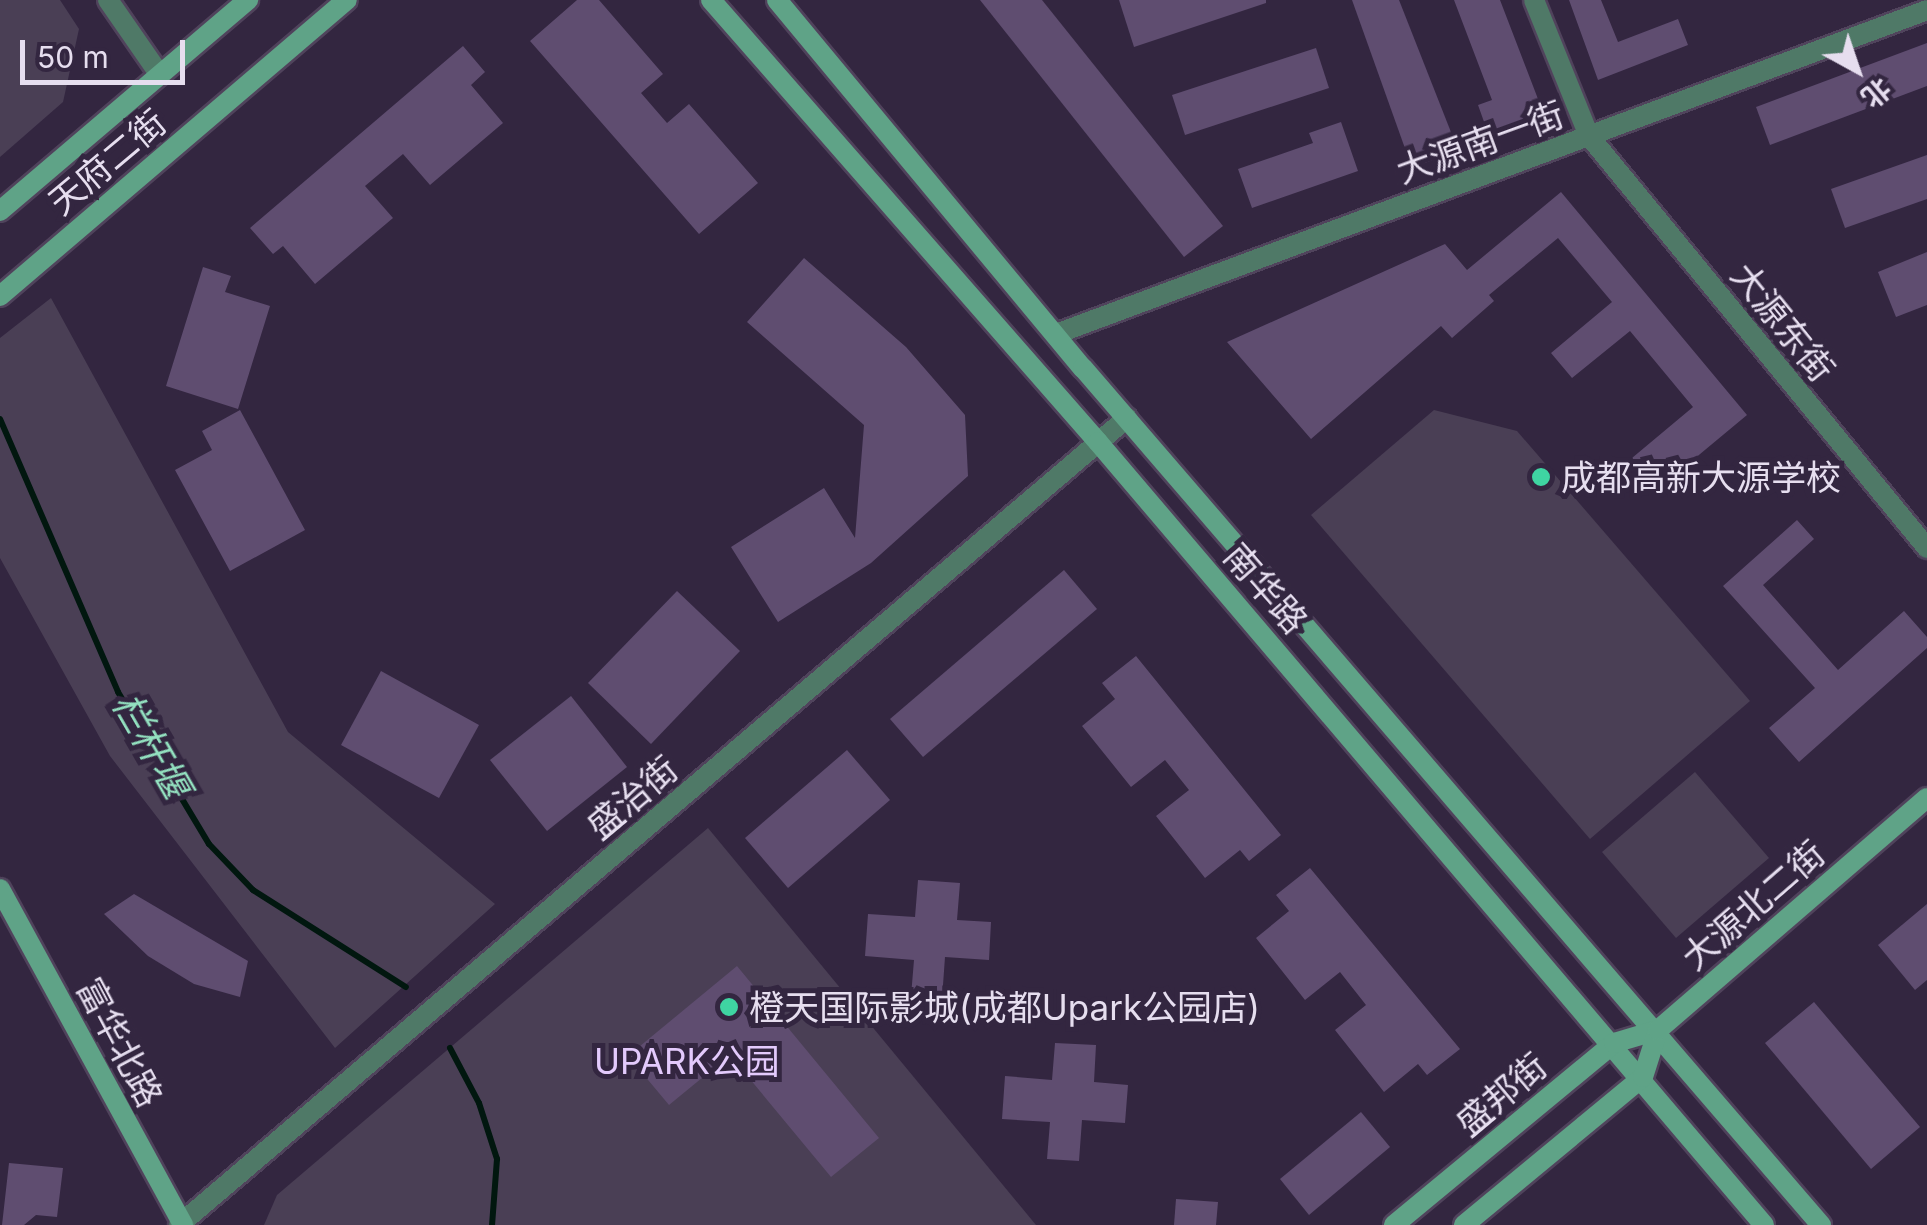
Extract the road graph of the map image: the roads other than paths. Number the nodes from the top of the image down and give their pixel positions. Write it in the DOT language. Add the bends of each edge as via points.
graph roads {
  1 [pos="248,0"];
  2 [pos="347,0"];
  3 [pos="710,0"];
  4 [pos="777,0"];
  5 [pos="1534,0"];
  6 [pos="114,2"];
  7 [pos="1927,10"];
  8 [pos="160,75"];
  9 [pos="1588,136"];
  10 [pos="0,212"];
  11 [pos="0,296"];
  12 [pos="1056,334"];
  13 [pos="1127,418"];
  14 [pos="1098,442"];
  15 [pos="1927,548"];
  16 [pos="1927,798"];
  17 [pos="0,889"];
  18 [pos="1658,1030"];
  19 [pos="1614,1043"];
  20 [pos="1643,1076"];
  21 [pos="181,1224"];
  22 [pos="1394,1225"];
  23 [pos="1464,1225"];
  24 [pos="1764,1225"];
  25 [pos="1821,1225"];
  1 -- 8 [label="main road, 天府二街"];
  2 -- 11 [label="main road, 天府二街"];
  3 -- 14 [label="main road, 南华路"];
  4 -- 12 [label="main road, 南华路"];
  5 -- 9 [label="street, 大源东街"];
  6 -- 8 [label="street"];
  7 -- 9 [label="street, 大源南一街"];
  8 -- 10 [label="main road, 天府二街"];
  9 -- 12 [label="street, 大源南一街"];
  9 -- 15 [label="street, 大源东街"];
  12 -- 13 [label="main road, 南华路"];
  13 -- 14 [label="street, 盛治街"];
  13 -- 18 [label="main road, 南华路"];
  14 -- 19 [label="main road, 南华路"];
  14 -- 21 [label="street, 盛治街"];
  16 -- 18 [label="main road, 大源北二街"];
  17 -- 21 [label="main road, 富华北路"];
  18 -- 19 [label="main road, 盛邦街"];
  18 -- 20 [label="main road"];
  18 -- 25 [label="main road, 南华路"];
  19 -- 20 [label="main road, 南华路"];
  19 -- 22 [label="main road, 盛邦街"];
  20 -- 23 [label="main road"];
  20 -- 24 [label="main road, 南华路"];
}
